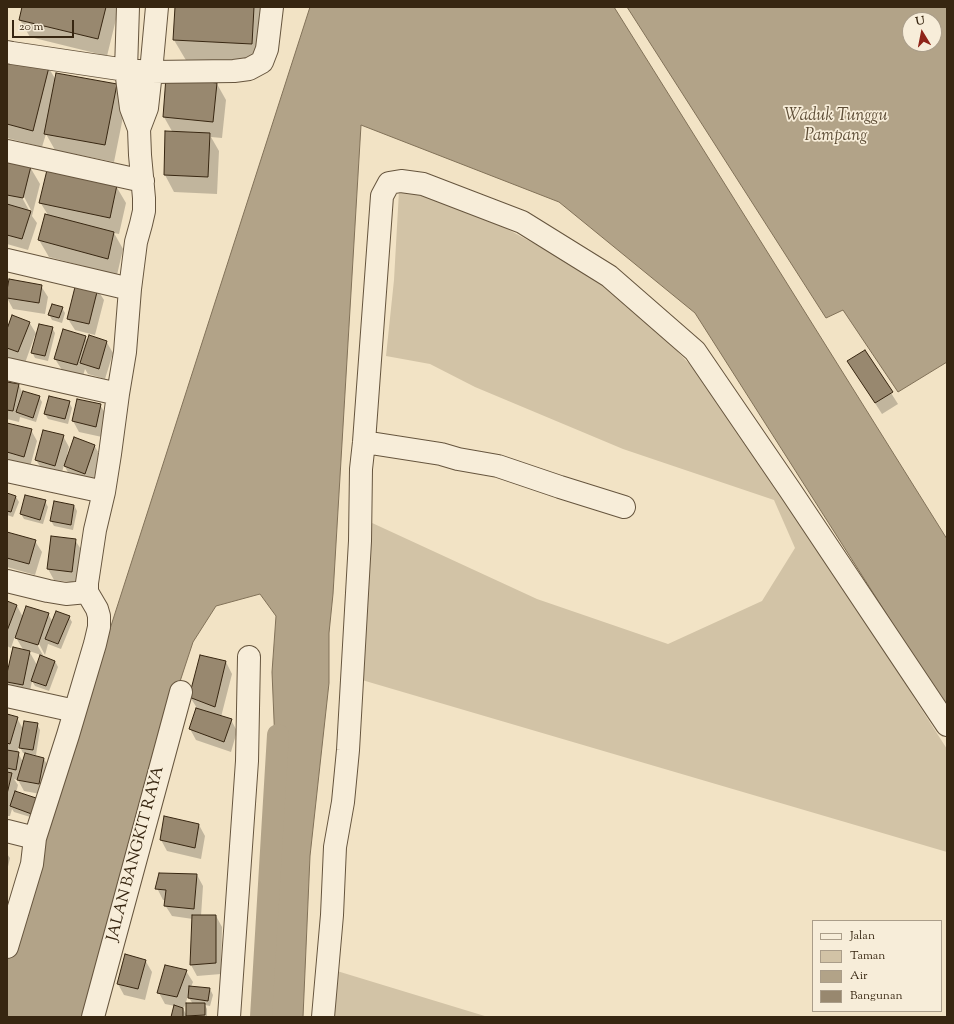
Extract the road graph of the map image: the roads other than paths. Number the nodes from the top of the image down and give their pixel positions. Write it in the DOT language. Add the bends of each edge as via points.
graph roads {
  1 [pos="128,7"];
  2 [pos="156,7"];
  3 [pos="272,7"];
  4 [pos="7,52"];
  5 [pos="126,70"];
  6 [pos="151,72"];
  7 [pos="139,129"];
  8 [pos="7,151"];
  9 [pos="143,181"];
  10 [pos="7,260"];
  11 [pos="130,289"];
  12 [pos="7,369"];
  13 [pos="118,394"];
  14 [pos="364,442"];
  15 [pos="7,471"];
  16 [pos="104,492"];
  17 [pos="624,507"];
  18 [pos="7,581"];
  19 [pos="87,592"];
  20 [pos="249,657"];
  21 [pos="182,692"];
  22 [pos="7,696"];
  23 [pos="75,711"];
  24 [pos="947,725"];
  25 [pos="7,831"];
  26 [pos="35,838"];
  27 [pos="7,947"];
  28 [pos="93,1017"];
  29 [pos="229,1017"];
  30 [pos="323,1017"];
  1 -- 5 [label="street"];
  2 -- 6 [label="street"];
  3 -- 6 [label="street" via="268,49 262,62 249,69"];
  4 -- 5 [label="street"];
  5 -- 6 [label="street"];
  5 -- 7 [label="street" via="131,108"];
  6 -- 7 [label="street" via="147,108"];
  7 -- 9 [label="street"];
  8 -- 9 [label="street"];
  9 -- 11 [label="street" via="144,210 136,242"];
  10 -- 11 [label="street"];
  11 -- 13 [label="street" via="125,352"];
  12 -- 13 [label="street"];
  13 -- 16 [label="street"];
  14 -- 17 [label="street" via="498,466"];
  14 -- 24 [label="street" via="382,196 389,183 401,180 423,184 522,222 609,276 695,351"];
  14 -- 30 [label="street" via="348,750 343,802 334,847 332,915"];
  15 -- 16 [label="street"];
  16 -- 19 [label="street" via="86,583"];
  18 -- 19 [label="street" via="66,594"];
  19 -- 23 [label="street" via="97,609 99,626"];
  20 -- 29 [label="street" via="247,761"];
  21 -- 28 [label="street, JALAN BANGKIT RAYA"];
  22 -- 23 [label="street"];
  23 -- 26 [label="street"];
  25 -- 26 [label="street"];
  26 -- 27 [label="street" via="32,864"];
}
